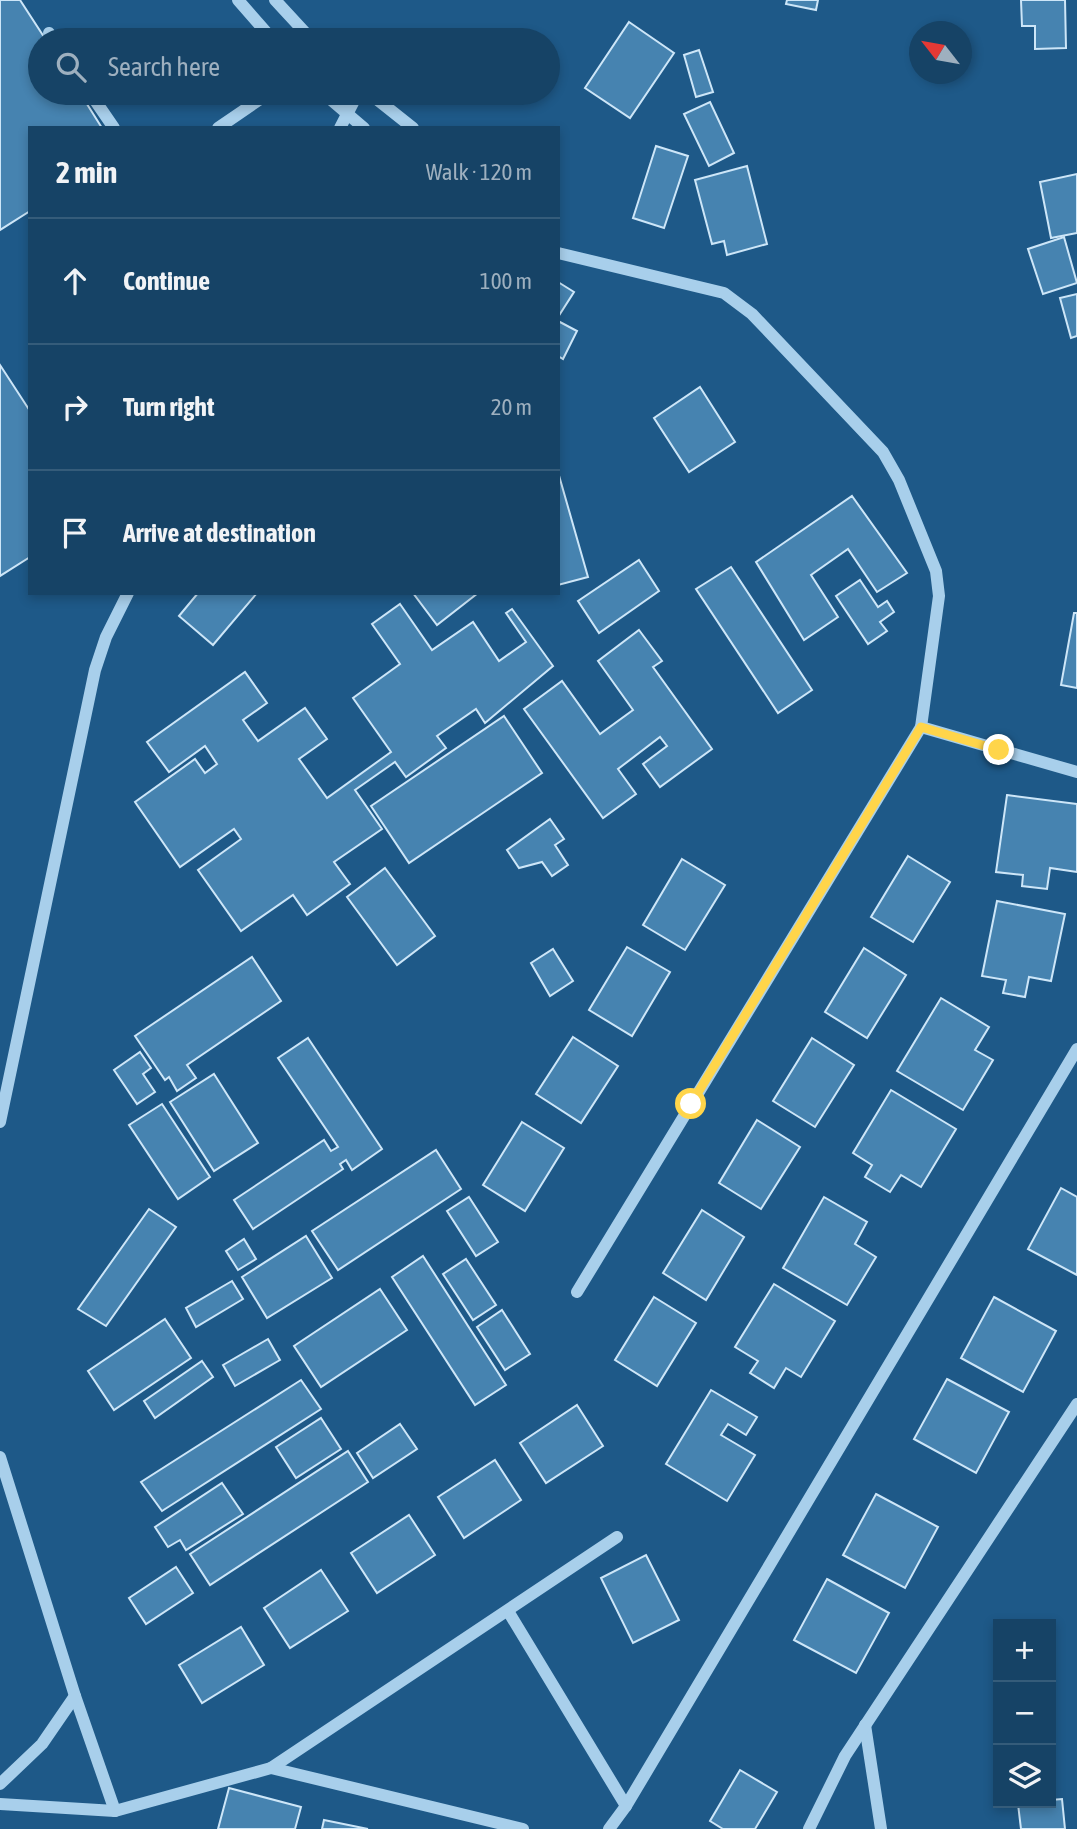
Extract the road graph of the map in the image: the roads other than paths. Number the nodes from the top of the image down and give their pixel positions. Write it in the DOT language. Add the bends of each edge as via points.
graph roads {
  1 [pos="238,0"];
  2 [pos="275,0"];
  3 [pos="262,28"];
  4 [pos="301,28"];
  5 [pos="98,105"];
  6 [pos="252,105"];
  7 [pos="336,105"];
  8 [pos="352,105"];
  9 [pos="384,105"];
  10 [pos="347,115"];
  11 [pos="113,126"];
  12 [pos="221,126"];
  13 [pos="341,126"];
  14 [pos="361,126"];
  15 [pos="410,126"];
  16 [pos="560,253"];
  17 [pos="127,595"];
  18 [pos="921,727"];
  19 [pos="1077,772"];
  20 [pos="1077,1049"];
  21 [pos="0,1122"];
  22 [pos="577,1292"];
  23 [pos="1077,1404"];
  24 [pos="0,1457"];
  25 [pos="617,1537"];
  26 [pos="508,1611"];
  27 [pos="75,1696"];
  28 [pos="865,1725"];
  29 [pos="271,1768"];
  30 [pos="0,1784"];
  31 [pos="0,1804"];
  32 [pos="626,1806"];
  33 [pos="115,1811"];
  34 [pos="523,1829"];
  35 [pos="609,1829"];
  36 [pos="809,1829"];
  37 [pos="881,1829"];
  1 -- 3 [label="street"];
  2 -- 4 [label="street"];
  5 -- 11 [label="street"];
  6 -- 12 [label="street"];
  7 -- 10 [label="street"];
  8 -- 10 [label="street"];
  9 -- 15 [label="street"];
  10 -- 13 [label="street"];
  10 -- 14 [label="street"];
  16 -- 18 [label="street" via="724,293 752,314 883,452 936,571 939,596"];
  17 -- 21 [label="street" via="95,670"];
  18 -- 19 [label="street"];
  18 -- 22 [label="street"];
  20 -- 32 [label="street"];
  23 -- 28 [label="street"];
  24 -- 27 [label="street"];
  25 -- 26 [label="street"];
  26 -- 29 [label="street"];
  26 -- 32 [label="street"];
  27 -- 30 [label="street" via="42,1744"];
  27 -- 33 [label="street"];
  28 -- 36 [label="street"];
  28 -- 37 [label="street"];
  29 -- 33 [label="street"];
  29 -- 34 [label="street"];
  31 -- 33 [label="street"];
  32 -- 35 [label="street"];
}
